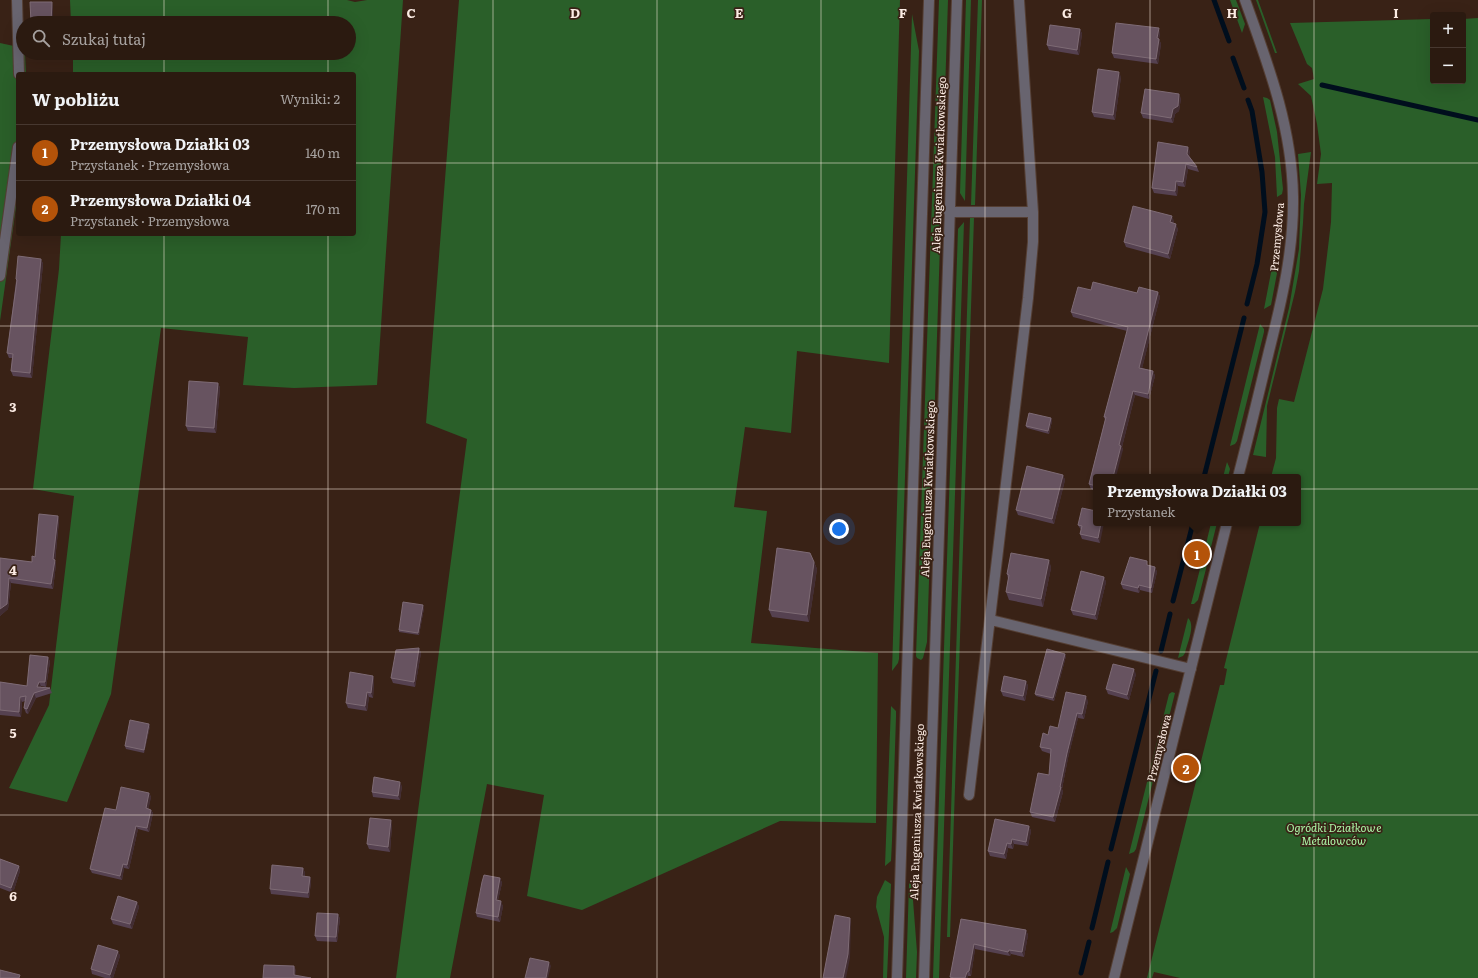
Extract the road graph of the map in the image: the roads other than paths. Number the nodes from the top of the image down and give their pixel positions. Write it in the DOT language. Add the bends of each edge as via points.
graph roads {
  1 [pos="17,0"];
  2 [pos="929,0"];
  3 [pos="956,0"];
  4 [pos="1019,0"];
  5 [pos="1245,0"];
  6 [pos="17,16"];
  7 [pos="19,60"];
  8 [pos="19,72"];
  9 [pos="16,161"];
  10 [pos="949,212"];
  11 [pos="1033,212"];
  12 [pos="0,276"];
  13 [pos="1239,474"];
  14 [pos="1226,526"];
  15 [pos="991,620"];
  16 [pos="1191,669"];
  17 [pos="968,794"];
  18 [pos="897,978"];
  19 [pos="924,978"];
  20 [pos="1114,978"];
  1 -- 6 [label="street"];
  2 -- 18 [label="street, Aleja Eugeniusza Kwiatkowskiego"];
  3 -- 10 [label="street, Aleja Eugeniusza Kwiatkowskiego"];
  4 -- 11 [label="street"];
  5 -- 13 [label="street, Przemysłowa" via="1268,61 1282,111 1293,196 1290,250 1282,298"];
  7 -- 8 [label="street"];
  9 -- 12 [label="street"];
  10 -- 11 [label="street"];
  10 -- 19 [label="street, Aleja Eugeniusza Kwiatkowskiego"];
  11 -- 15 [label="street" via="1028,298"];
  14 -- 16 [label="street, Przemysłowa"];
  15 -- 16 [label="street"];
  15 -- 17 [label="street"];
  16 -- 20 [label="street, Przemysłowa"];
}
